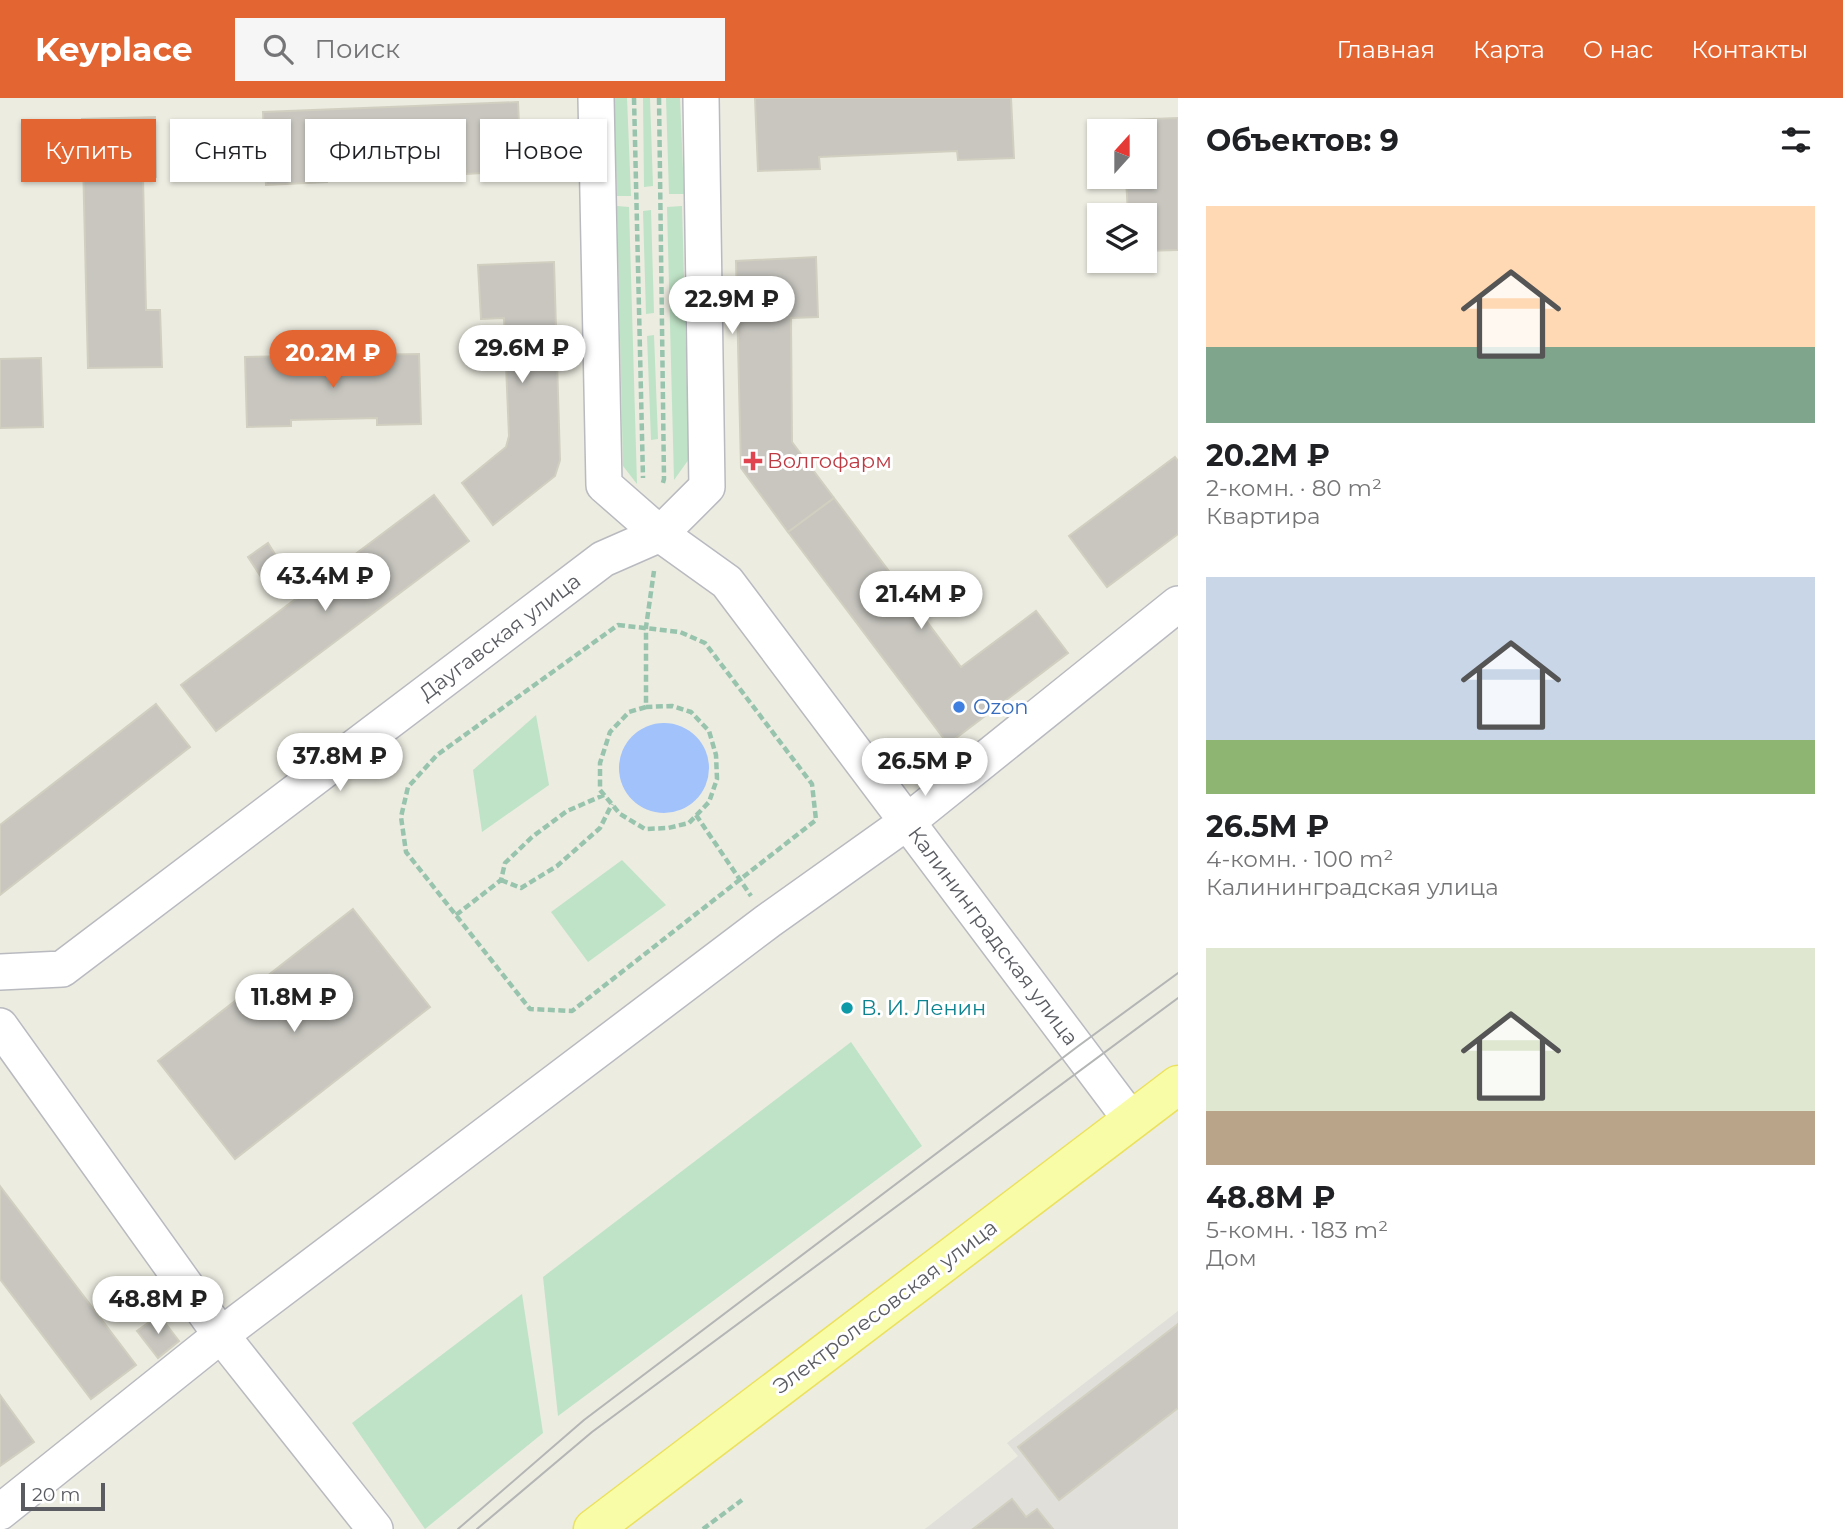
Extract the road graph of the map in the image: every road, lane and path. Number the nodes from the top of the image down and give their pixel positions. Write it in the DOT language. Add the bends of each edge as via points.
graph roads {
  1 [pos="596,98"];
  2 [pos="634,98"];
  3 [pos="659,98"];
  4 [pos="701,98"];
  5 [pos="644,485"];
  6 [pos="660,491"];
  7 [pos="660,534"];
  8 [pos="1178,604"];
  9 [pos="646,627"];
  10 [pos="646,707"];
  11 [pos="604,794"];
  12 [pos="612,804"];
  13 [pos="696,816"];
  14 [pos="908,822"];
  15 [pos="501,880"];
  16 [pos="740,880"];
  17 [pos="456,915"];
  18 [pos="768,921"];
  19 [pos="0,972"];
  20 [pos="0,1026"];
  21 [pos="1178,1086"];
  22 [pos="1132,1121"];
  23 [pos="221,1335"];
  24 [pos="742,1500"];
  25 [pos="0,1512"];
  26 [pos="374,1529"];
  27 [pos="593,1529"];
  28 [pos="703,1529"];
  1 -- 7 [label="street, Калининградская улица" via="604,485"];
  2 -- 5 [label="path"];
  3 -- 6 [label="path" via="664,479"];
  4 -- 7 [label="street" via="707,487"];
  7 -- 9 [label="path"];
  7 -- 14 [label="street, Калининградская улица" via="727,582"];
  7 -- 19 [label="street, Даугавская улица" via="603,559 62,969"];
  8 -- 14 [label="street"];
  9 -- 10 [label="path"];
  9 -- 16 [label="path" via="680,632 705,643 812,784 816,820"];
  9 -- 17 [label="path" via="618,625 437,755 408,787 401,817 406,852"];
  10 -- 11 [label="path" via="629,712 610,732 600,763"];
  10 -- 13 [label="path" via="672,706 691,712 709,731 717,779 709,803"];
  11 -- 12 [label="path"];
  11 -- 15 [label="path" via="567,811 532,837 505,863"];
  12 -- 13 [label="path" via="645,829 689,823"];
  12 -- 15 [label="path" via="600,828 557,866 522,888"];
  13 -- 16 [label="path"];
  14 -- 18 [label="street"];
  14 -- 22 [label="street, Калининградская улица"];
  15 -- 17 [label="path"];
  16 -- 17 [label="path" via="572,1011 530,1009"];
  16 -- 18 [label="path"];
  18 -- 23 [label="street"];
  20 -- 23 [label="street"];
  21 -- 22 [label="main road, Электролесовская улица"];
  22 -- 27 [label="main road, Электролесовская улица"];
  23 -- 25 [label="street"];
  23 -- 26 [label="street"];
  24 -- 28 [label="path"];
}
